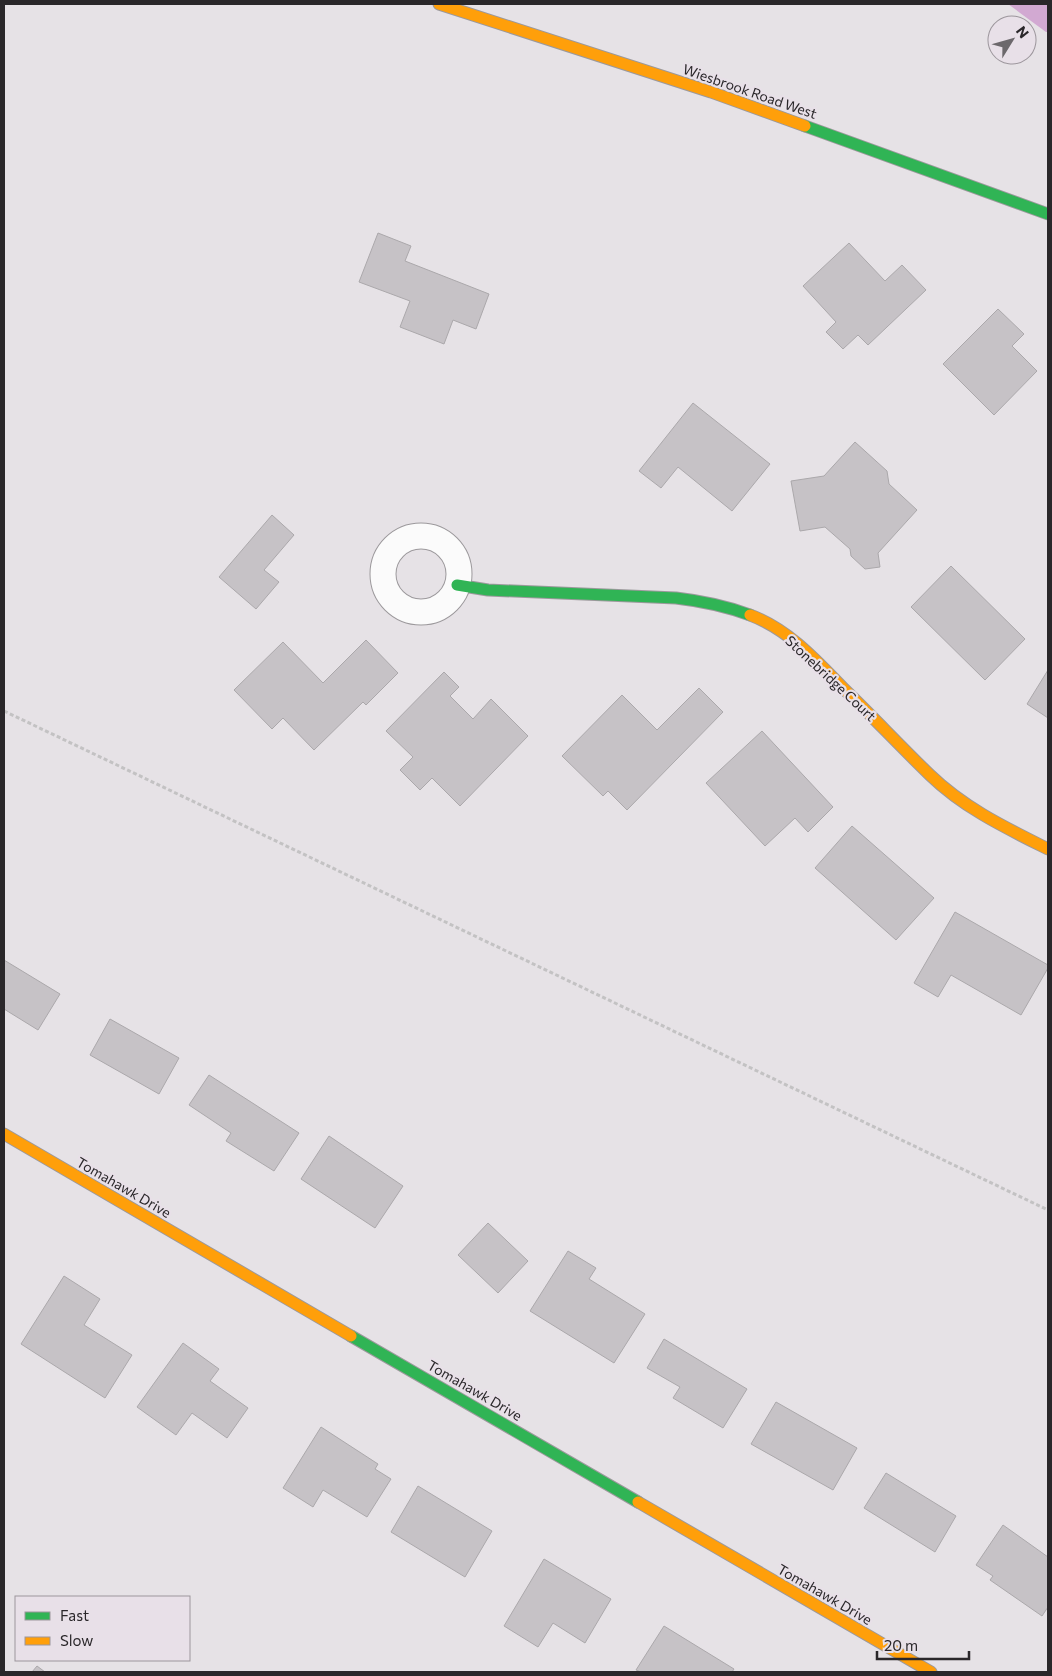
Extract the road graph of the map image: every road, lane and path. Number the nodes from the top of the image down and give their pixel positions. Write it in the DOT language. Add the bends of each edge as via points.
graph roads {
  1 [pos="439,4"];
  2 [pos="1048,214"];
  3 [pos="457,585"];
  4 [pos="4,711"];
  5 [pos="1048,849"];
  6 [pos="4,1134"];
  7 [pos="1048,1210"];
  8 [pos="931,1672"];
  1 -- 2 [label="street, Wiesbrook Road West" via="711,92"];
  3 -- 5 [label="street, Stonebridge Court" via="488,590 676,598 732,608 764,620 817,661 931,776 960,800 987,818"];
  4 -- 7 [label="path"];
  6 -- 8 [label="street, Tomahawk Drive"];
}
